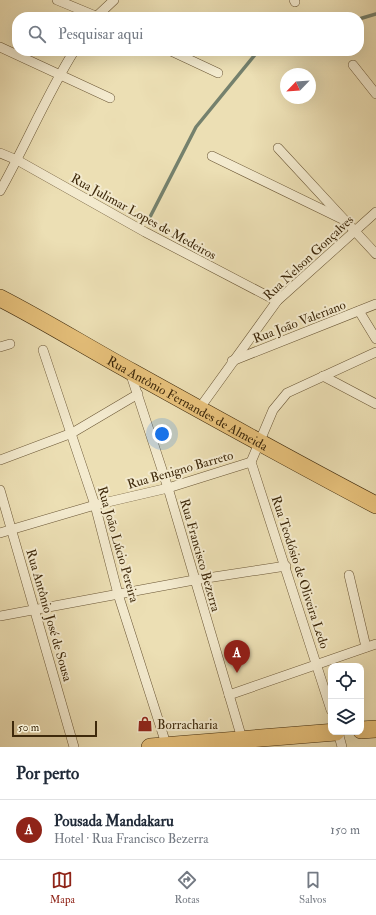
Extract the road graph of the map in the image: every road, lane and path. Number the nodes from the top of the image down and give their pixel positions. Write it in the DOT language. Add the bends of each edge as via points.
graph roads {
  1 [pos="57,0"];
  2 [pos="114,0"];
  3 [pos="85,12"];
  4 [pos="102,12"];
  5 [pos="0,48"];
  6 [pos="12,53"];
  7 [pos="18,56"];
  8 [pos="71,56"];
  9 [pos="182,56"];
  10 [pos="353,65"];
  11 [pos="218,73"];
  12 [pos="60,74"];
  13 [pos="376,94"];
  14 [pos="110,98"];
  15 [pos="278,148"];
  16 [pos="0,153"];
  17 [pos="212,156"];
  18 [pos="17,160"];
  19 [pos="0,191"];
  20 [pos="376,212"];
  21 [pos="344,220"];
  22 [pos="354,231"];
  23 [pos="376,254"];
  24 [pos="0,298"];
  25 [pos="276,301"];
  26 [pos="376,304"];
  27 [pos="359,311"];
  28 [pos="376,339"];
  29 [pos="10,344"];
  30 [pos="0,347"];
  31 [pos="43,350"];
  32 [pos="376,352"];
  33 [pos="232,361"];
  34 [pos="129,371"];
  35 [pos="322,376"];
  36 [pos="138,394"];
  37 [pos="376,404"];
  38 [pos="199,408"];
  39 [pos="72,433"];
  40 [pos="259,442"];
  41 [pos="0,460"];
  42 [pos="251,462"];
  43 [pos="168,488"];
  44 [pos="0,490"];
  45 [pos="95,505"];
  46 [pos="376,505"];
  47 [pos="12,531"];
  48 [pos="0,533"];
  49 [pos="286,566"];
  50 [pos="349,575"];
  51 [pos="194,580"];
  52 [pos="118,594"];
  53 [pos="35,609"];
  54 [pos="0,616"];
  55 [pos="376,644"];
  56 [pos="366,648"];
  57 [pos="317,665"];
  58 [pos="229,695"];
  59 [pos="328,700"];
  60 [pos="376,729"];
  61 [pos="364,730"];
  62 [pos="328,733"];
  63 [pos="338,735"];
  64 [pos="243,744"];
  65 [pos="161,746"];
  66 [pos="74,747"];
  67 [pos="342,747"];
  1 -- 3 [label="street"];
  2 -- 4 [label="street"];
  5 -- 6 [label="street"];
  7 -- 12 [label="street"];
  8 -- 12 [label="street"];
  9 -- 11 [label="street"];
  10 -- 13 [label="street"];
  12 -- 14 [label="street"];
  12 -- 18 [label="street"];
  15 -- 21 [label="street"];
  16 -- 18 [label="street, Rua Julimar Lopes de Medeiros"];
  17 -- 21 [label="street"];
  18 -- 19 [label="street"];
  18 -- 25 [label="street, Rua Julimar Lopes de Medeiros" via="145,232"];
  20 -- 22 [label="street, Rua Nelson Gonçalves"];
  21 -- 22 [label="street"];
  22 -- 23 [label="street"];
  22 -- 25 [label="street, Rua Nelson Gonçalves"];
  24 -- 34 [label="highway, Rua Antônio Fernandes de Almeida"];
  25 -- 33 [label="street, Rua Nelson Gonçalves"];
  26 -- 27 [label="street, Rua João Valeriano"];
  27 -- 28 [label="street"];
  27 -- 33 [label="street, Rua João Valeriano"];
  29 -- 30 [label="street"];
  31 -- 39 [label="street, Rua João Lúcio Pereira"];
  32 -- 35 [label="street"];
  33 -- 38 [label="street, Rua Nelson Gonçalves"];
  34 -- 36 [label="street, Rua Francisco Bezerra"];
  34 -- 38 [label="highway, Rua Antônio Fernandes de Almeida"];
  35 -- 37 [label="street"];
  35 -- 40 [label="street" via="287,393 273,410"];
  36 -- 39 [label="street"];
  36 -- 43 [label="street, Rua Francisco Bezerra"];
  38 -- 40 [label="highway, Rua Antônio Fernandes de Almeida"];
  39 -- 41 [label="street"];
  39 -- 45 [label="street, Rua João Lúcio Pereira"];
  40 -- 42 [label="street"];
  40 -- 46 [label="highway, Rua Antônio Fernandes de Almeida"];
  42 -- 43 [label="street, Rua Benigno Barreto"];
  42 -- 49 [label="street, Rua Teodósio de Oliveira Ledo"];
  43 -- 45 [label="street, Rua Benigno Barreto"];
  43 -- 51 [label="street, Rua Francisco Bezerra"];
  44 -- 47 [label="street, Rua Antônio José de Sousa"];
  45 -- 47 [label="street, Rua Benigno Barreto"];
  45 -- 52 [label="street, Rua João Lúcio Pereira"];
  47 -- 48 [label="street, Rua Benigno Barreto"];
  47 -- 53 [label="street, Rua Antônio José de Sousa"];
  49 -- 51 [label="street"];
  49 -- 57 [label="street, Rua Teodósio de Oliveira Ledo"];
  50 -- 56 [label="street"];
  51 -- 52 [label="street"];
  51 -- 58 [label="street, Rua Francisco Bezerra"];
  52 -- 53 [label="street"];
  52 -- 65 [label="street, Rua João Lúcio Pereira"];
  53 -- 54 [label="street"];
  53 -- 66 [label="street, Rua Antônio José de Sousa"];
  55 -- 56 [label="street"];
  56 -- 57 [label="street"];
  57 -- 58 [label="street"];
  57 -- 59 [label="street, Rua Teodósio de Oliveira Ledo"];
  58 -- 64 [label="street, Rua Francisco Bezerra"];
  60 -- 61 [label="highway"];
  62 -- 64 [label="highway"];
  63 -- 67 [label="street"];
  64 -- 65 [label="highway"];
}
